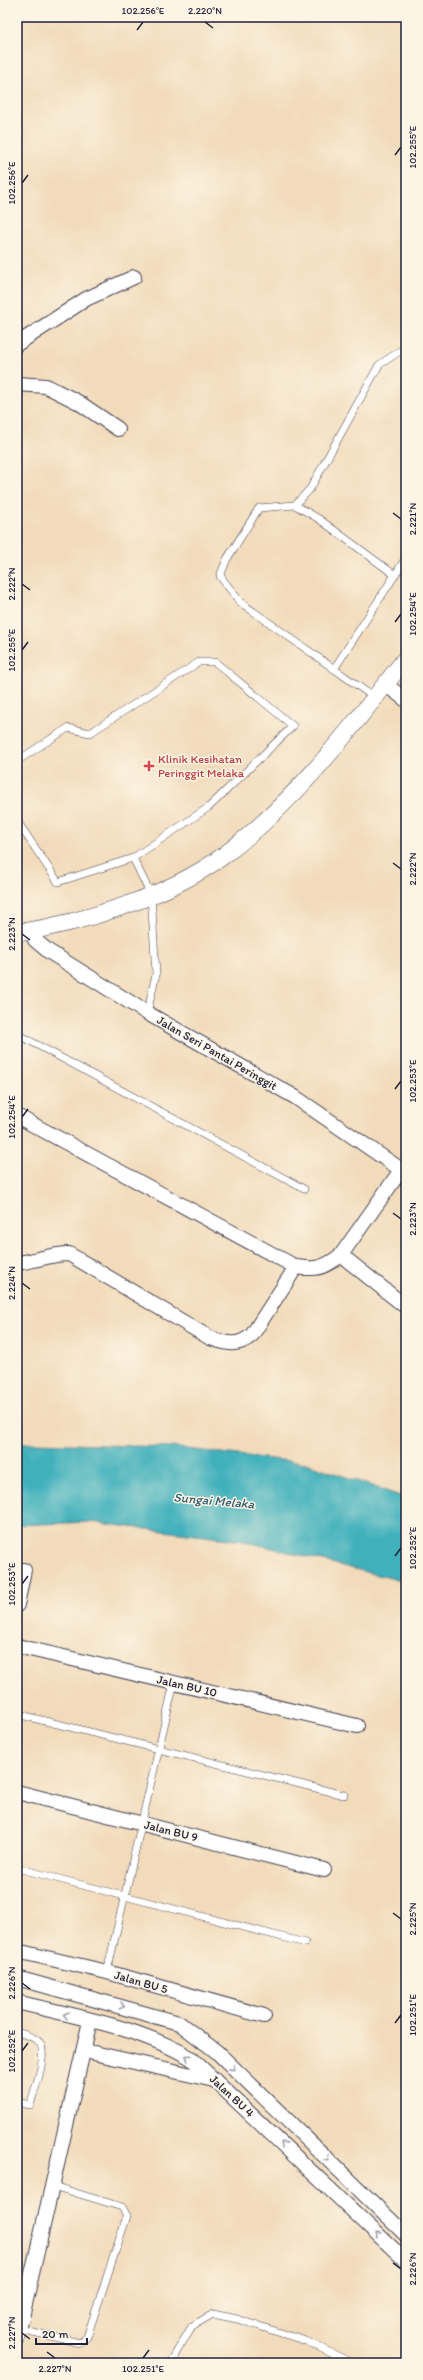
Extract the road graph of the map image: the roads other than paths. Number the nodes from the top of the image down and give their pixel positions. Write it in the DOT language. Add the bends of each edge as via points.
graph roads {
  1 [pos="134,277"];
  2 [pos="17,344"];
  3 [pos="406,347"];
  4 [pos="17,384"];
  5 [pos="118,429"];
  6 [pos="295,505"];
  7 [pos="406,558"];
  8 [pos="395,575"];
  9 [pos="406,658"];
  10 [pos="334,670"];
  11 [pos="380,691"];
  12 [pos="406,700"];
  13 [pos="17,761"];
  14 [pos="17,821"];
  15 [pos="133,858"];
  16 [pos="151,895"];
  17 [pos="25,932"];
  18 [pos="147,1013"];
  19 [pos="17,1034"];
  20 [pos="17,1116"];
  21 [pos="404,1172"];
  22 [pos="304,1189"];
  23 [pos="341,1255"];
  24 [pos="17,1263"];
  25 [pos="296,1267"];
  26 [pos="406,1307"];
  27 [pos="24,1570"];
  28 [pos="17,1605"];
  29 [pos="17,1646"];
  30 [pos="174,1683"];
  31 [pos="17,1714"];
  32 [pos="357,1726"];
  33 [pos="159,1749"];
  34 [pos="17,1792"];
  35 [pos="344,1795"];
  36 [pos="141,1824"];
  37 [pos="17,1868"];
  38 [pos="324,1870"];
  39 [pos="124,1896"];
  40 [pos="305,1942"];
  41 [pos="17,1951"];
  42 [pos="107,1972"];
  43 [pos="17,1978"];
  44 [pos="17,2002"];
  45 [pos="264,2016"];
  46 [pos="90,2021"];
  47 [pos="17,2032"];
  48 [pos="85,2051"];
  49 [pos="216,2081"];
  50 [pos="17,2102"];
  51 [pos="53,2186"];
  52 [pos="406,2235"];
  53 [pos="406,2261"];
  54 [pos="19,2334"];
  55 [pos="170,2363"];
  56 [pos="352,2363"];
  1 -- 2 [label="street" via="86,299"];
  3 -- 6 [label="lane" via="379,366 310,489"];
  4 -- 5 [label="street" via="46,386 78,402"];
  6 -- 8 [label="lane" via="319,519"];
  6 -- 10 [label="lane" via="259,508 227,559 220,576 240,602"];
  7 -- 8 [label="lane"];
  8 -- 10 [label="lane"];
  9 -- 11 [label="street"];
  10 -- 11 [label="lane"];
  11 -- 12 [label="street"];
  11 -- 16 [label="street" via="291,797 255,830 222,856"];
  13 -- 15 [label="lane" via="68,728 90,733 199,662 215,662 293,726 209,807"];
  14 -- 15 [label="lane" via="58,882"];
  15 -- 16 [label="lane"];
  16 -- 17 [label="street" via="50,928"];
  16 -- 18 [label="lane" via="156,974"];
  17 -- 18 [label="street, Jalan Seri Pantai Peringgit" via="40,946"];
  18 -- 21 [label="street, Jalan Seri Pantai Peringgit" via="295,1097"];
  19 -- 22 [label="lane"];
  20 -- 25 [label="street"];
  21 -- 23 [label="street"];
  23 -- 25 [label="street" via="328,1265 313,1270"];
  23 -- 26 [label="street"];
  24 -- 25 [label="street" via="34,1261 53,1254 69,1254 210,1338 234,1344 252,1335"];
  27 -- 28 [label="street"];
  29 -- 30 [label="street, Jalan BU 10"];
  30 -- 32 [label="street, Jalan BU 10"];
  30 -- 33 [label="lane"];
  31 -- 33 [label="lane"];
  33 -- 35 [label="lane"];
  33 -- 36 [label="lane"];
  34 -- 36 [label="street, Jalan BU 9"];
  36 -- 38 [label="street, Jalan BU 9"];
  36 -- 39 [label="lane"];
  37 -- 39 [label="lane"];
  39 -- 40 [label="lane"];
  39 -- 42 [label="lane"];
  41 -- 42 [label="street, Jalan BU 5"];
  42 -- 45 [label="street, Jalan BU 5"];
  43 -- 52 [label="street, Jalan BU 4, one-way" via="179,2023 217,2052"];
  46 -- 44 [label="street, Jalan BU 4, one-way"];
  46 -- 48 [label="street"];
  49 -- 46 [label="street, Jalan BU 4, one-way" via="191,2058 170,2045 147,2036"];
  47 -- 50 [label="lane" via="31,2036 40,2043 44,2054 30,2105"];
  48 -- 49 [label="street"];
  48 -- 51 [label="street"];
  53 -- 49 [label="street, Jalan BU 4, one-way"];
  51 -- 54 [label="street"];
  51 -- 54 [label="lane" via="122,2207 127,2216 87,2337 80,2343"];
  55 -- 56 [label="lane" via="192,2326 213,2314 306,2341"];
}
